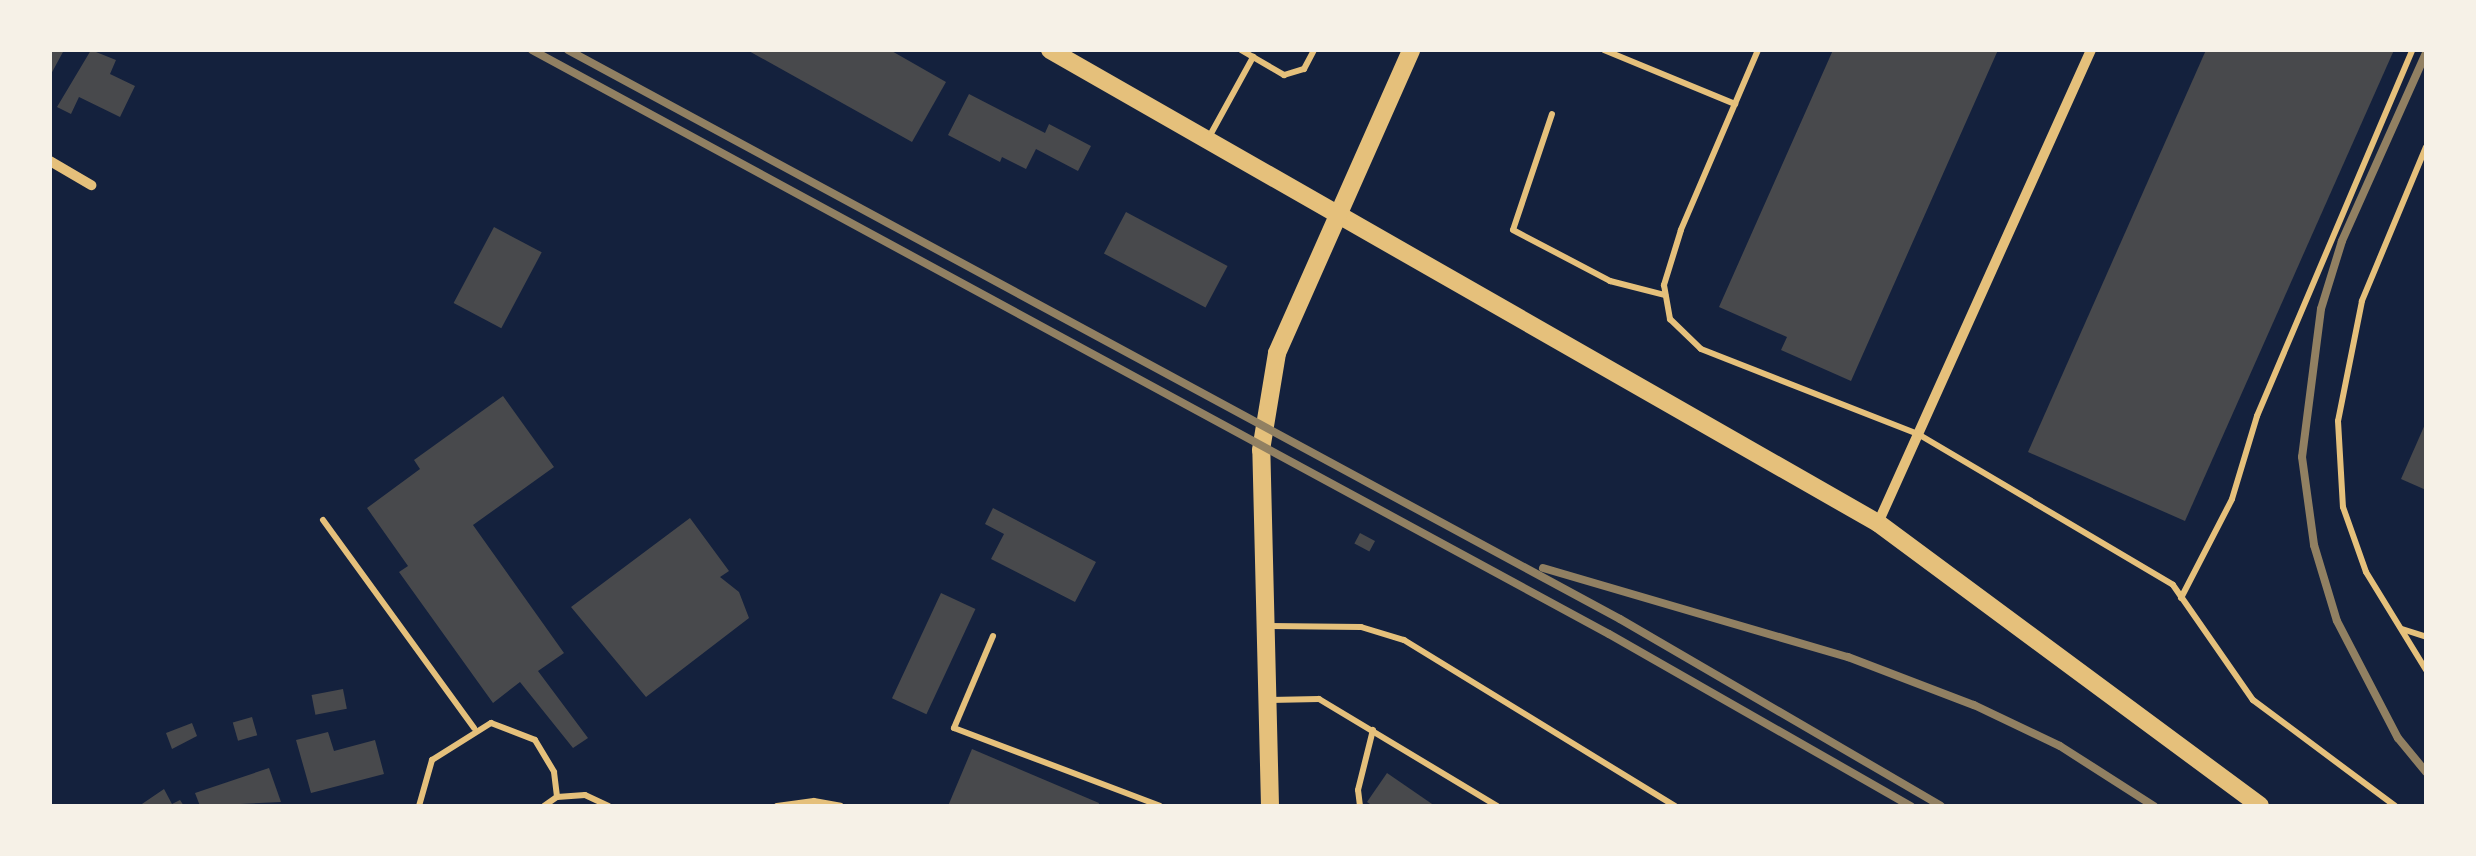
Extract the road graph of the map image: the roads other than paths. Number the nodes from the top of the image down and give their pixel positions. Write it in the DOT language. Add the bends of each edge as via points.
graph roads {
  1 [pos="1050,50"];
  2 [pos="1241,50"];
  3 [pos="1314,50"];
  4 [pos="1410,50"];
  5 [pos="1604,50"];
  6 [pos="1758,50"];
  7 [pos="2091,50"];
  8 [pos="2412,50"];
  9 [pos="1253,57"];
  10 [pos="1735,104"];
  11 [pos="1552,114"];
  12 [pos="1208,140"];
  13 [pos="2426,147"];
  14 [pos="50,161"];
  15 [pos="92,185"];
  16 [pos="1335,212"];
  17 [pos="1665,295"];
  18 [pos="1918,434"];
  19 [pos="323,520"];
  20 [pos="1878,523"];
  21 [pos="2182,598"];
  22 [pos="1266,626"];
  23 [pos="2401,628"];
  24 [pos="993,636"];
  25 [pos="2426,637"];
  26 [pos="2426,670"];
  27 [pos="1268,700"];
  28 [pos="474,728"];
  29 [pos="1374,730"];
  30 [pos="557,797"];
  31 [pos="419,806"];
  32 [pos="544,806"];
  33 [pos="609,806"];
  34 [pos="777,806"];
  35 [pos="841,806"];
  36 [pos="1160,806"];
  37 [pos="1270,806"];
  38 [pos="1360,806"];
  39 [pos="1497,806"];
  40 [pos="1674,806"];
  41 [pos="2260,806"];
  42 [pos="2396,806"];
  1 -- 12 [label="street"];
  2 -- 9 [label="lane"];
  3 -- 9 [label="lane" via="1304,69 1284,75"];
  4 -- 16 [label="street"];
  5 -- 10 [label="lane"];
  6 -- 10 [label="lane"];
  7 -- 18 [label="street"];
  8 -- 21 [label="lane" via="2257,416 2232,499"];
  9 -- 12 [label="lane"];
  10 -- 17 [label="lane" via="1681,230"];
  11 -- 17 [label="lane" via="1513,230 1610,282"];
  12 -- 16 [label="street"];
  13 -- 23 [label="lane" via="2362,301 2338,422 2343,508 2366,572"];
  14 -- 15 [label="street"];
  16 -- 20 [label="street"];
  16 -- 22 [label="street" via="1298,294 1270,391 1261,450"];
  17 -- 18 [label="lane" via="1670,318 1702,350"];
  18 -- 20 [label="street"];
  18 -- 21 [label="lane" via="2173,585"];
  19 -- 28 [label="lane"];
  20 -- 41 [label="street"];
  21 -- 42 [label="lane" via="2253,700"];
  22 -- 27 [label="street"];
  22 -- 40 [label="lane" via="1361,627 1404,640"];
  23 -- 25 [label="lane"];
  23 -- 26 [label="lane"];
  24 -- 36 [label="lane" via="954,728"];
  27 -- 29 [label="lane" via="1319,699"];
  27 -- 37 [label="street"];
  28 -- 30 [label="lane" via="497,723 532,737 551,764"];
  28 -- 31 [label="lane" via="432,760"];
  29 -- 38 [label="lane"];
  29 -- 39 [label="lane"];
  30 -- 32 [label="lane"];
  30 -- 33 [label="lane" via="585,795"];
  34 -- 35 [label="lane"];
}
